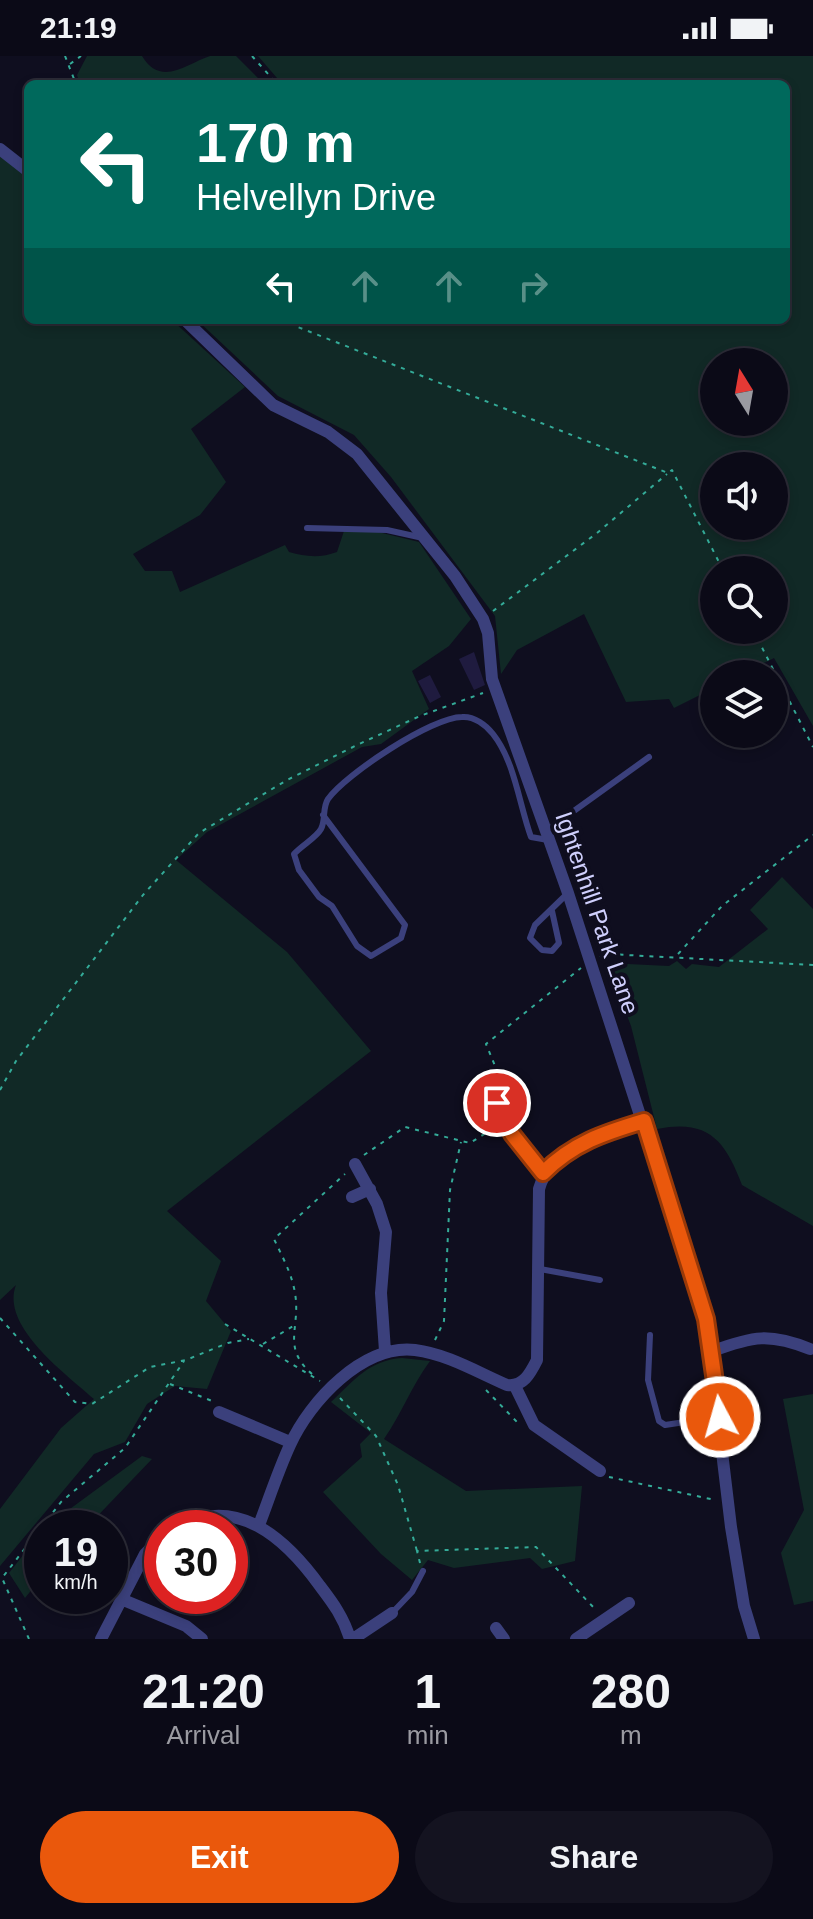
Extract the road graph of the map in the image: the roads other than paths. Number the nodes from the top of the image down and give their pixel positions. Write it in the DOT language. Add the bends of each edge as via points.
graph roads {
  1 [pos="0,149"];
  2 [pos="24,168"];
  3 [pos="189,324"];
  4 [pos="307,528"];
  5 [pos="427,539"];
  6 [pos="649,757"];
  7 [pos="323,815"];
  8 [pos="547,836"];
  9 [pos="568,893"];
  10 [pos="552,911"];
  11 [pos="497,1103"];
  12 [pos="644,1121"];
  13 [pos="355,1164"];
  14 [pos="543,1173"];
  15 [pos="370,1189"];
  16 [pos="352,1197"];
  17 [pos="540,1269"];
  18 [pos="600,1280"];
  19 [pos="650,1335"];
  20 [pos="810,1349"];
  21 [pos="385,1351"];
  22 [pos="713,1351"];
  23 [pos="515,1386"];
  24 [pos="222,1417"];
  25 [pos="720,1417"];
  26 [pos="290,1442"];
  27 [pos="600,1471"];
  28 [pos="248,1522"];
  29 [pos="259,1525"];
  30 [pos="144,1556"];
  31 [pos="423,1571"];
  32 [pos="128,1586"];
  33 [pos="128,1602"];
  34 [pos="629,1603"];
  35 [pos="392,1613"];
  36 [pos="114,1614"];
  37 [pos="496,1628"];
  38 [pos="101,1639"];
  39 [pos="202,1639"];
  40 [pos="352,1639"];
  41 [pos="504,1639"];
  42 [pos="576,1639"];
  43 [pos="754,1639"];
  1 -- 2 [label="street"];
  3 -- 5 [label="street, Ightenhill Park Lane" via="273,405 328,432 357,454"];
  4 -- 5 [label="lane" via="387,530"];
  5 -- 8 [label="street, Ightenhill Park Lane" via="483,619 496,687"];
  6 -- 8 [label="lane"];
  7 -- 7 [label="lane" via="321,829 294,854 295,862 363,953 371,956 401,938 405,925"];
  7 -- 8 [label="lane" via="340,786 408,739 450,718 471,717 493,734 507,759 531,837"];
  8 -- 9 [label="street, Ightenhill Park Lane"];
  9 -- 10 [label="lane"];
  9 -- 12 [label="street, Ightenhill Park Lane"];
  10 -- 10 [label="lane" via="530,938 542,950 552,951 559,943"];
  11 -- 14 [label="street" via="512,1134"];
  12 -- 14 [label="street" via="594,1136 563,1153"];
  12 -- 22 [label="street, Ightenhill Park Lane"];
  13 -- 15 [label="street"];
  14 -- 17 [label="street"];
  15 -- 16 [label="street"];
  15 -- 21 [label="street" via="386,1232 381,1293"];
  17 -- 18 [label="lane"];
  17 -- 23 [label="street" via="537,1360"];
  19 -- 25 [label="lane" via="648,1380 659,1421 665,1425"];
  20 -- 22 [label="street" via="779,1337"];
  21 -- 23 [label="street" via="427,1352"];
  21 -- 26 [label="street" via="359,1363 311,1411"];
  22 -- 25 [label="street, Ightenhill Park Lane"];
  23 -- 27 [label="street" via="534,1425"];
  24 -- 26 [label="street"];
  25 -- 43 [label="street, Ightenhill Park Lane" via="744,1606"];
  26 -- 29 [label="street"];
  28 -- 29 [label="street"];
  29 -- 40 [label="street" via="297,1555 345,1621"];
  30 -- 32 [label="street"];
  31 -- 35 [label="lane"];
  33 -- 39 [label="street" via="186,1626"];
  34 -- 42 [label="street"];
  35 -- 40 [label="street"];
  36 -- 38 [label="street"];
  37 -- 41 [label="street"];
}
